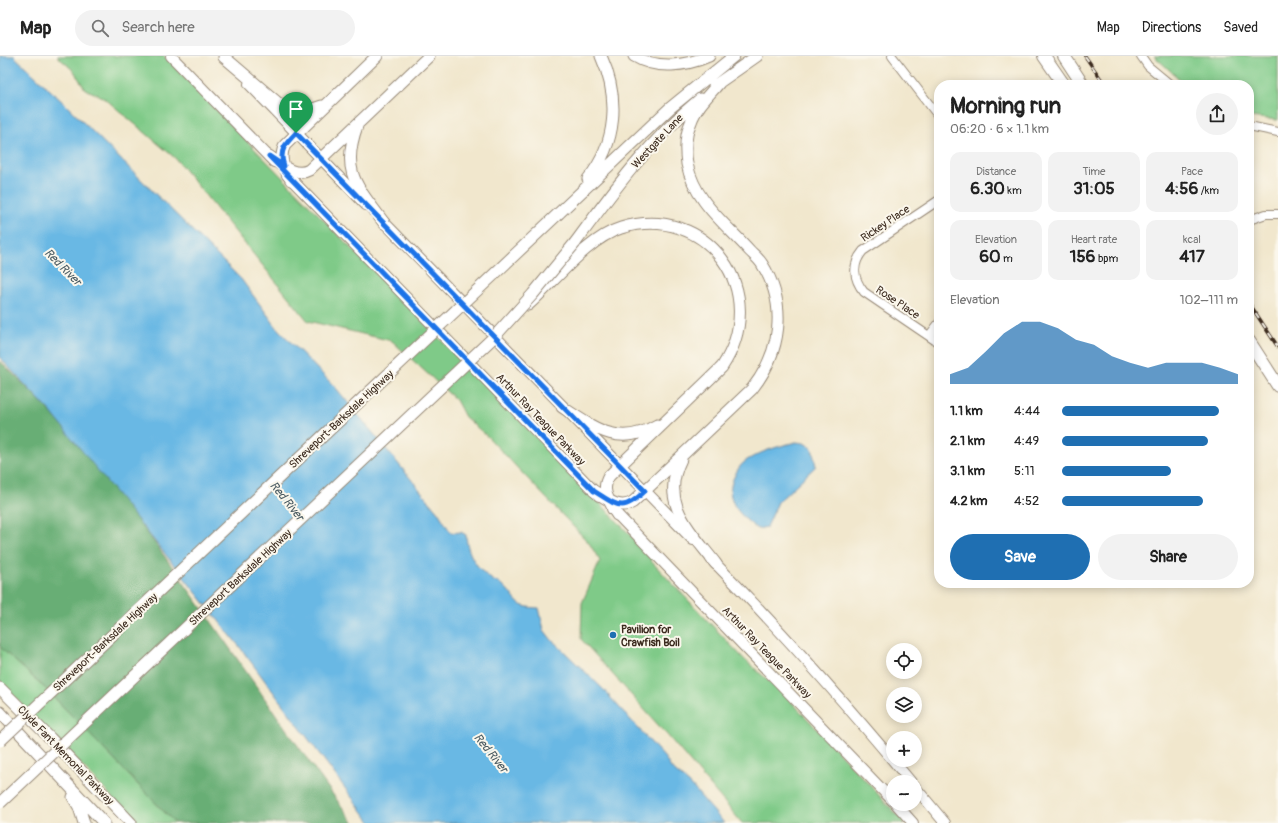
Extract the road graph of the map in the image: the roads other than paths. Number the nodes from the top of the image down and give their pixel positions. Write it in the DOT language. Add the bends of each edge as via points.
graph roads {
  1 [pos="171,56"];
  2 [pos="377,56"];
  3 [pos="429,56"];
  4 [pos="601,56"];
  5 [pos="634,56"];
  6 [pos="709,56"];
  7 [pos="734,56"];
  8 [pos="757,56"];
  9 [pos="892,56"];
  10 [pos="1064,56"];
  11 [pos="1141,56"];
  12 [pos="223,57"];
  13 [pos="1048,57"];
  14 [pos="1061,80"];
  15 [pos="1080,80"];
  16 [pos="1165,80"];
  17 [pos="719,83"];
  18 [pos="331,100"];
  19 [pos="934,110"];
  20 [pos="358,124"];
  21 [pos="1254,127"];
  22 [pos="1278,132"];
  23 [pos="296,133"];
  24 [pos="269,156"];
  25 [pos="322,159"];
  26 [pos="284,166"];
  27 [pos="291,180"];
  28 [pos="934,203"];
  29 [pos="563,209"];
  30 [pos="1278,214"];
  31 [pos="1254,218"];
  32 [pos="384,223"];
  33 [pos="574,243"];
  34 [pos="854,271"];
  35 [pos="934,329"];
  36 [pos="495,336"];
  37 [pos="929,336"];
  38 [pos="934,340"];
  39 [pos="1254,348"];
  40 [pos="1278,386"];
  41 [pos="562,407"];
  42 [pos="674,411"];
  43 [pos="684,453"];
  44 [pos="620,466"];
  45 [pos="594,491"];
  46 [pos="645,491"];
  47 [pos="609,501"];
  48 [pos="617,515"];
  49 [pos="716,564"];
  50 [pos="0,688"];
  51 [pos="0,712"];
  52 [pos="0,741"];
  53 [pos="55,772"];
  54 [pos="905,775"];
  55 [pos="886,794"];
  56 [pos="922,795"];
  57 [pos="0,803"];
  58 [pos="902,811"];
  59 [pos="84,823"];
  60 [pos="104,823"];
  61 [pos="130,823"];
  62 [pos="912,823"];
  63 [pos="945,823"];
  1 -- 24 [label="street, Arthur Ray Teague Parkway"];
  2 -- 18 [label="main road"];
  3 -- 20 [label="main road"];
  4 -- 29 [label="main road" via="612,91 614,112 609,141 591,175"];
  5 -- 6 [label="main road" via="651,63 671,65 684,64"];
  7 -- 29 [label="main road, Westgate Lane" via="670,108"];
  8 -- 17 [label="main road, Westgate Lane"];
  9 -- 19 [label="street"];
  10 -- 15 [label="main road"];
  11 -- 16 [label="street" via="1148,66"];
  12 -- 18 [label="main road" via="285,109 295,112 307,111"];
  12 -- 23 [label="street, Arthur Ray Teague Parkway"];
  13 -- 14 [label="main road"];
  17 -- 33 [label="main road, Westgate Lane" via="659,136"];
  17 -- 43 [label="main road" via="697,109 690,122 686,139 689,171 694,186 713,214 762,264 773,289 778,330 772,358 760,379"];
  18 -- 23 [label="main road"];
  20 -- 25 [label="main road"];
  20 -- 32 [label="main road" via="350,150 352,172 360,189"];
  21 -- 22 [label="street"];
  23 -- 25 [label="street, Arthur Ray Teague Parkway"];
  23 -- 26 [label="main road" via="283,148"];
  24 -- 26 [label="main road"];
  24 -- 27 [label="street, Arthur Ray Teague Parkway"];
  25 -- 26 [label="main road" via="304,173 294,172"];
  25 -- 32 [label="street, Arthur Ray Teague Parkway"];
  26 -- 27 [label="main road"];
  27 -- 45 [label="street, Arthur Ray Teague Parkway"];
  28 -- 34 [label="street, Rickey Place" via="863,251 856,260"];
  29 -- 52 [label="main road, Shreveport-Barksdale Highway, bridge"];
  30 -- 31 [label="street" via="1266,214"];
  32 -- 41 [label="street, Arthur Ray Teague Parkway"];
  33 -- 36 [label="main road, Shreveport Barksdale Highway, bridge"];
  34 -- 37 [label="street, Rose Place" via="857,283 864,292"];
  35 -- 37 [label="street"];
  36 -- 42 [label="main road, bridge" via="596,240 620,228 654,224 681,229 703,240 724,261 732,273 740,305 736,339 730,354 722,366"];
  36 -- 57 [label="main road, Shreveport Barksdale Highway, bridge"];
  37 -- 38 [label="street, Rose Place"];
  39 -- 40 [label="main road"];
  41 -- 42 [label="main road" via="598,430 620,436 647,431"];
  41 -- 44 [label="street, Arthur Ray Teague Parkway"];
  42 -- 44 [label="main road"];
  43 -- 46 [label="main road"];
  43 -- 49 [label="main road" via="674,478 674,502 683,521"];
  44 -- 46 [label="street, Arthur Ray Teague Parkway"];
  44 -- 47 [label="main road" via="606,482 605,492"];
  45 -- 47 [label="main road"];
  45 -- 48 [label="street, Arthur Ray Teague Parkway"];
  46 -- 47 [label="main road" via="627,505"];
  46 -- 49 [label="street, Arthur Ray Teague Parkway"];
  47 -- 48 [label="main road"];
  48 -- 55 [label="street, Arthur Ray Teague Parkway"];
  49 -- 54 [label="street, Arthur Ray Teague Parkway" via="795,647"];
  50 -- 61 [label="main road, Clyde Fant Memorial Parkway"];
  51 -- 53 [label="main road, Clyde Fant Memorial Parkway"];
  53 -- 59 [label="main road" via="79,807"];
  53 -- 60 [label="main road, Clyde Fant Memorial Parkway"];
  56 -- 63 [label="street"];
  58 -- 62 [label="street"];
}
